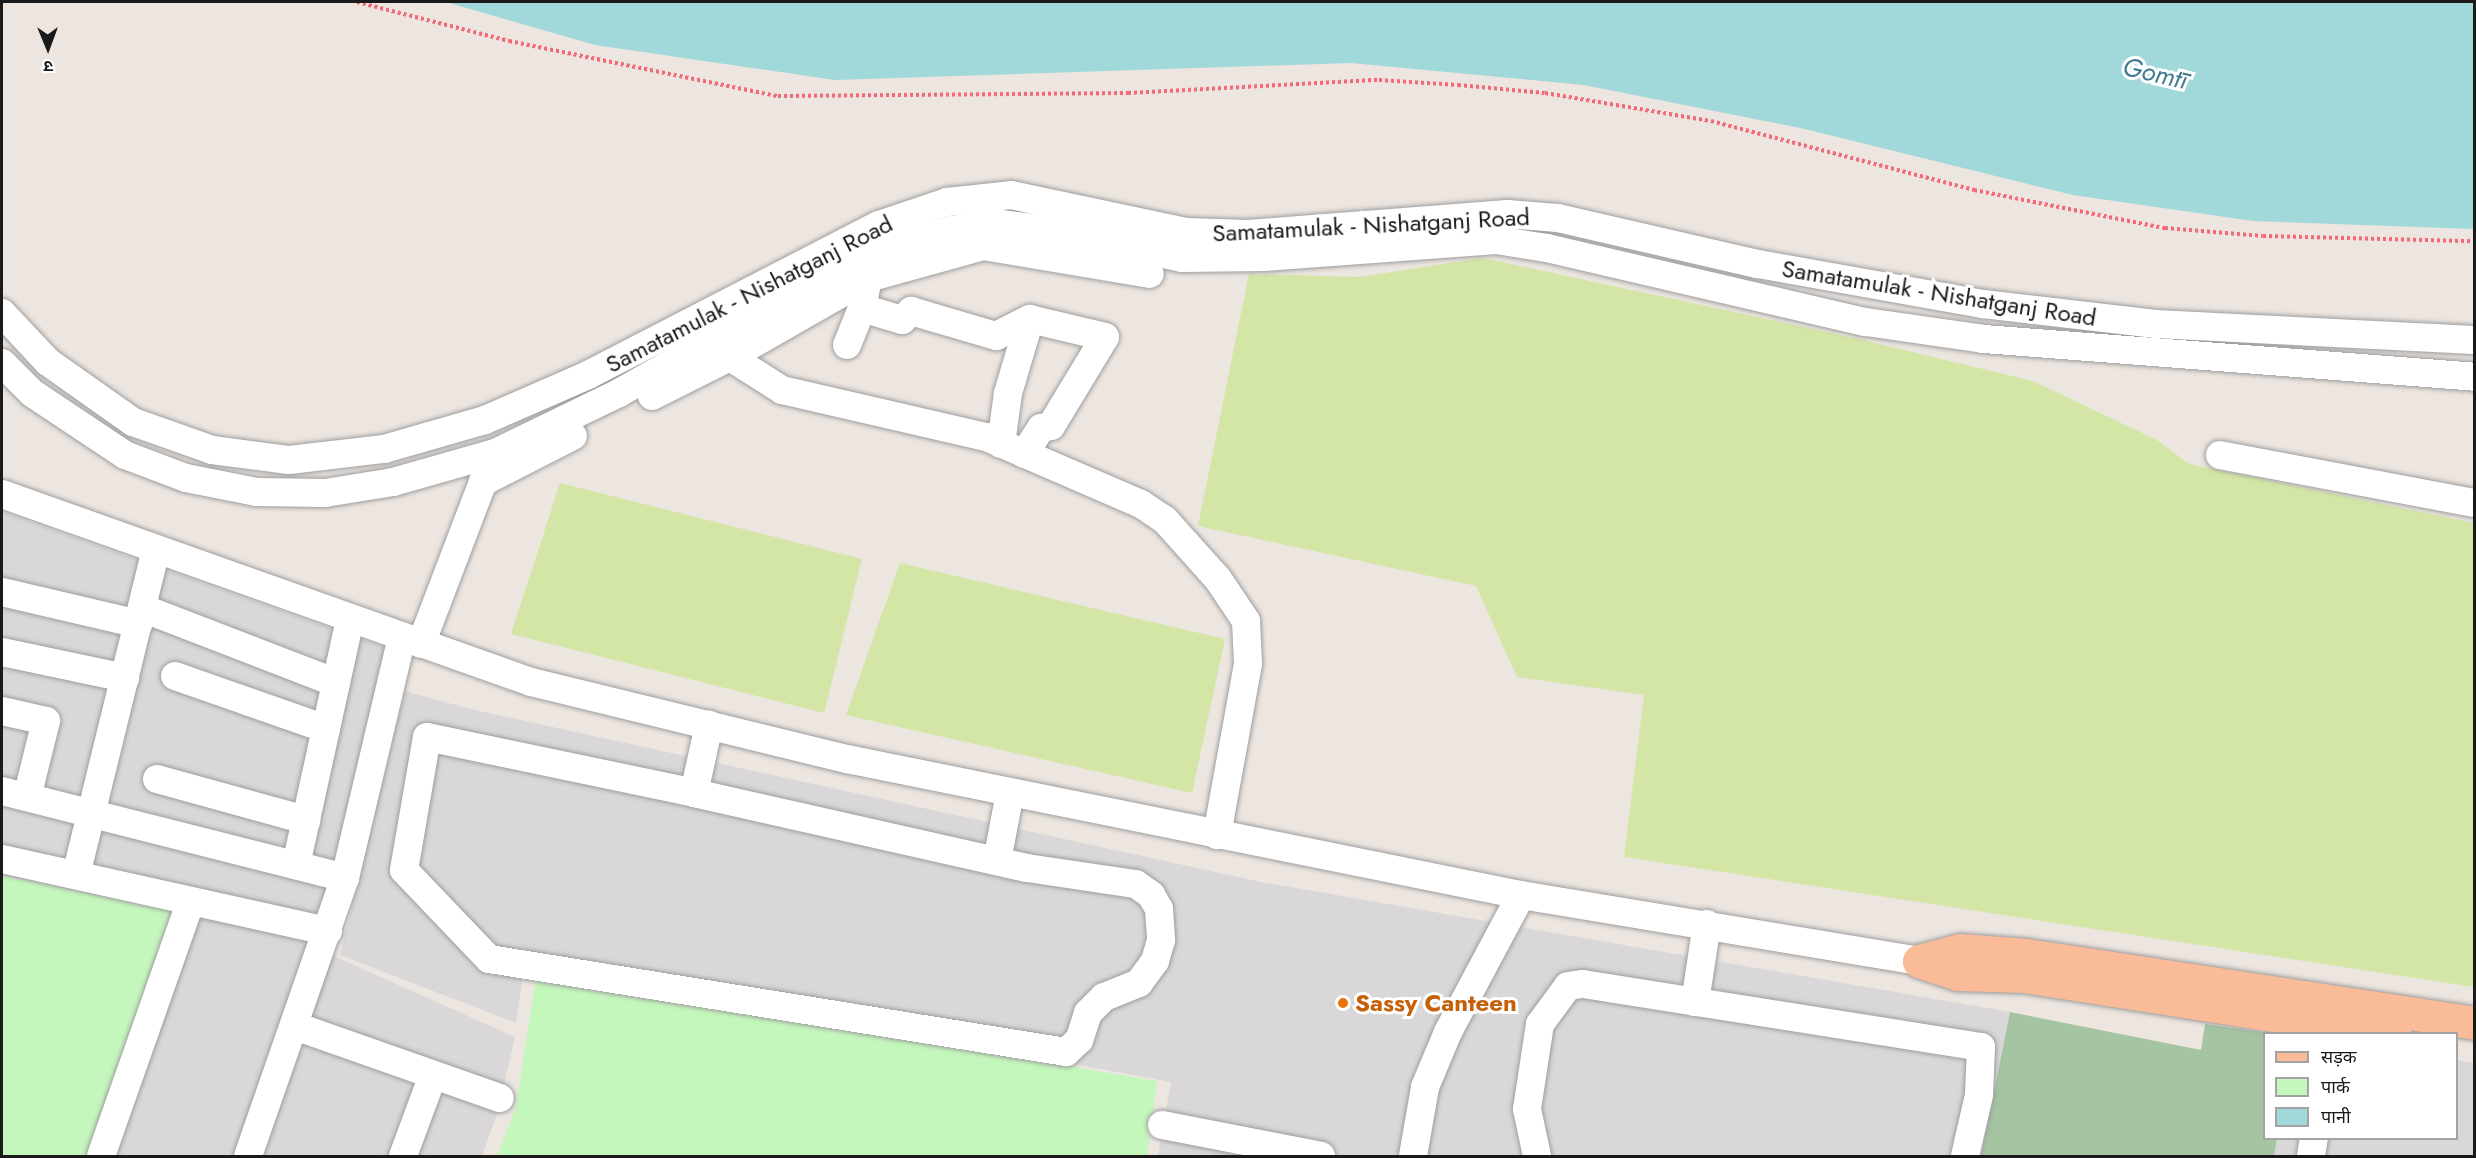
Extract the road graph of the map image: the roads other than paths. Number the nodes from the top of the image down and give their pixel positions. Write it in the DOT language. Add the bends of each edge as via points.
graph roads {
  1 [pos="1150,274"];
  2 [pos="868,278"];
  3 [pos="862,308"];
  4 [pos="2,313"];
  5 [pos="1030,319"];
  6 [pos="2475,340"];
  7 [pos="847,345"];
  8 [pos="730,357"];
  9 [pos="2,363"];
  10 [pos="2475,377"];
  11 [pos="1013,449"];
  12 [pos="2220,455"];
  13 [pos="2,494"];
  14 [pos="2475,503"];
  15 [pos="156,550"];
  16 [pos="2,592"];
  17 [pos="140,616"];
  18 [pos="350,619"];
  19 [pos="412,640"];
  20 [pos="2,652"];
  21 [pos="175,676"];
  22 [pos="125,678"];
  23 [pos="336,683"];
  24 [pos="2,711"];
  25 [pos="709,725"];
  26 [pos="326,729"];
  27 [pos="157,779"];
  28 [pos="694,793"];
  29 [pos="1010,793"];
  30 [pos="14,794"];
  31 [pos="92,811"];
  32 [pos="306,820"];
  33 [pos="1218,835"];
  34 [pos="2,859"];
  35 [pos="997,861"];
  36 [pos="296,865"];
  37 [pos="76,876"];
  38 [pos="345,878"];
  39 [pos="1521,895"];
  40 [pos="191,901"];
  41 [pos="1707,924"];
  42 [pos="328,931"];
  43 [pos="1919,960"];
  44 [pos="1695,1002"];
  45 [pos="2475,1023"];
  46 [pos="295,1026"];
  47 [pos="2329,1028"];
  48 [pos="2373,1032"];
  49 [pos="2458,1043"];
  50 [pos="2475,1046"];
  51 [pos="433,1075"];
  52 [pos="500,1098"];
  53 [pos="1162,1125"];
  54 [pos="2314,1140"];
  55 [pos="1271,1152"];
  56 [pos="101,1156"];
  57 [pos="248,1156"];
  58 [pos="403,1156"];
  59 [pos="1321,1156"];
  60 [pos="1413,1156"];
  61 [pos="1537,1156"];
  62 [pos="1965,1156"];
  63 [pos="2311,1156"];
  1 -- 2 [label="street" via="983,246"];
  2 -- 3 [label="street"];
  2 -- 8 [label="street"];
  3 -- 5 [label="street" via="902,320 911,311 996,336"];
  3 -- 7 [label="street"];
  4 -- 6 [label="street, Samatamulak - Nishatganj Road" via="48,362 133,422 212,450 289,460 384,448 485,420 588,375 879,225 947,202 1011,195 1197,232 1248,234 1507,213 1558,218 1769,267 1983,304 2156,324"];
  5 -- 11 [label="street" via="1008,393"];
  5 -- 11 [label="street" via="1105,337 1051,426"];
  8 -- 11 [label="street" via="782,390 986,437"];
  8 -- 19 [label="street" via="483,482"];
  9 -- 10 [label="street, Samatamulak - Nishatganj Road" via="32,393 125,455 186,478 257,492 325,493 393,482 495,453 619,393 807,286 899,246 993,223 1057,231 1182,258 1264,257 1496,240 1547,248 1866,322 1984,339"];
  11 -- 33 [label="street" via="1141,504 1165,520 1218,579 1246,621 1248,664"];
  12 -- 14 [label="street"];
  13 -- 15 [label="street"];
  15 -- 17 [label="street"];
  15 -- 18 [label="street"];
  16 -- 17 [label="street"];
  17 -- 22 [label="street"];
  17 -- 23 [label="street"];
  18 -- 19 [label="street"];
  18 -- 23 [label="street"];
  19 -- 25 [label="street" via="531,682"];
  19 -- 38 [label="street"];
  20 -- 22 [label="street"];
  21 -- 26 [label="street"];
  22 -- 31 [label="street"];
  23 -- 26 [label="street"];
  24 -- 30 [label="street" via="46,721"];
  25 -- 28 [label="street"];
  25 -- 29 [label="street"];
  26 -- 32 [label="street"];
  27 -- 32 [label="street"];
  28 -- 35 [label="street"];
  28 -- 35 [label="street" via="427,737 404,870 489,959 1066,1052 1079,1040 1088,1013 1104,997 1139,983 1155,961 1161,940 1159,909 1151,895 1136,884"];
  29 -- 33 [label="street"];
  29 -- 35 [label="street"];
  30 -- 31 [label="street"];
  31 -- 36 [label="street"];
  31 -- 37 [label="street"];
  32 -- 36 [label="street"];
  33 -- 39 [label="street"];
  34 -- 37 [label="street"];
  36 -- 38 [label="street"];
  37 -- 40 [label="street"];
  38 -- 42 [label="street"];
  39 -- 41 [label="street"];
  39 -- 60 [label="street" via="1448,1032 1425,1087"];
  40 -- 42 [label="street"];
  40 -- 56 [label="street"];
  41 -- 43 [label="street"];
  41 -- 44 [label="street"];
  42 -- 46 [label="street"];
  43 -- 45 [label="main road" via="1960,950 2026,955"];
  43 -- 47 [label="main road" via="1958,974 2023,976"];
  44 -- 61 [label="street" via="1583,984 1568,986 1540,1024 1527,1109"];
  44 -- 62 [label="street" via="1981,1047 1979,1095"];
  46 -- 51 [label="street"];
  46 -- 57 [label="street"];
  47 -- 48 [label="main road"];
  49 -- 50 [label="main road"];
  51 -- 52 [label="street"];
  51 -- 58 [label="street"];
  53 -- 55 [label="street"];
  54 -- 63 [label="street"];
  55 -- 59 [label="street"];
}
